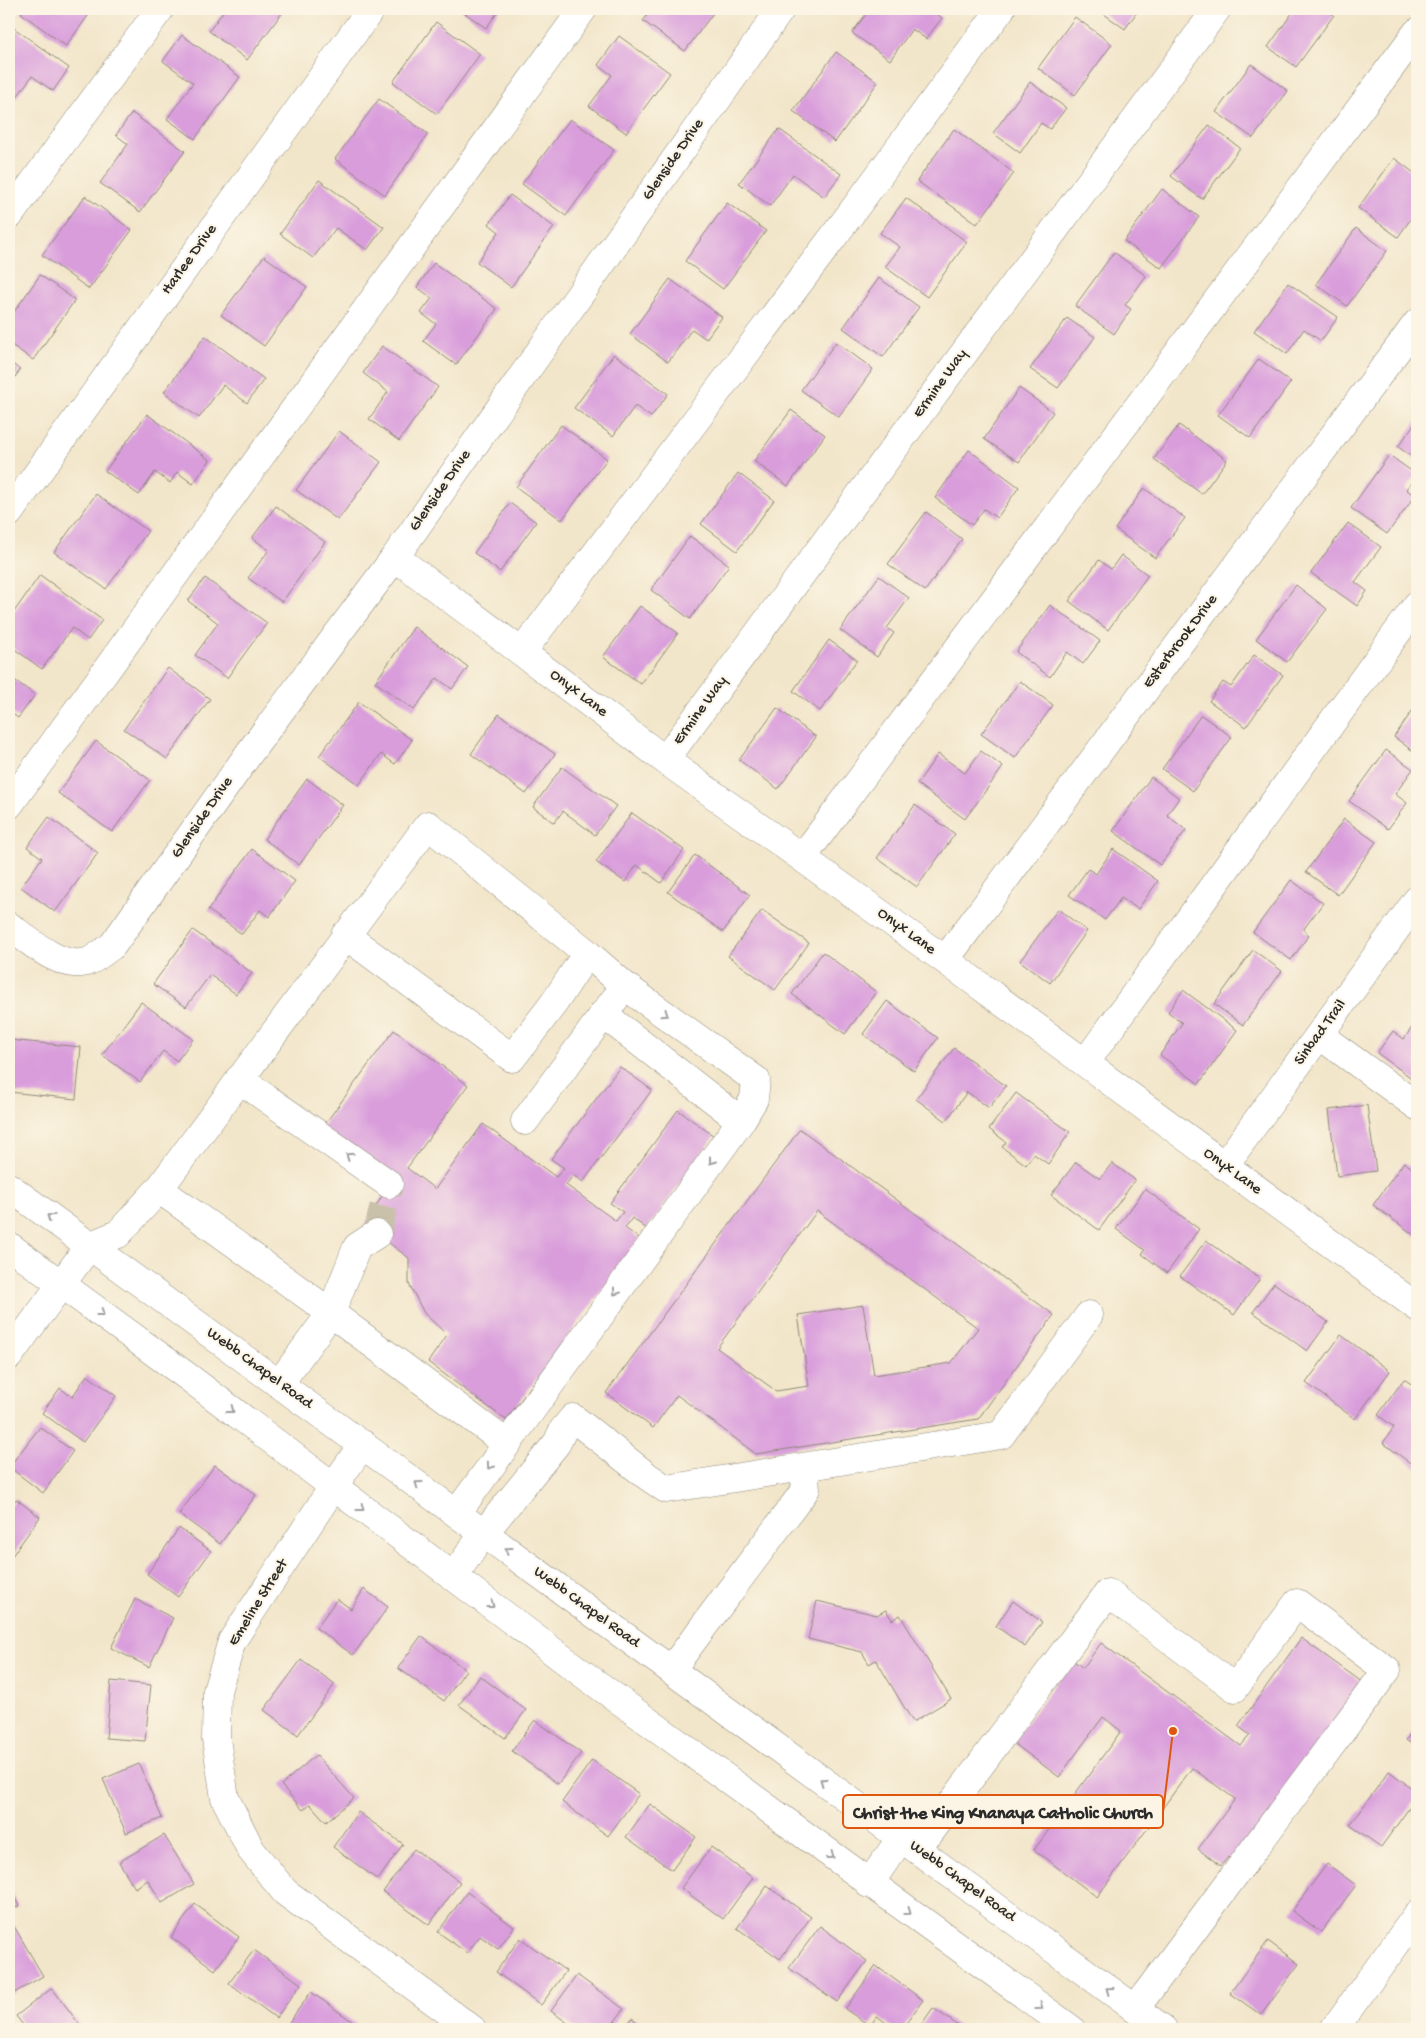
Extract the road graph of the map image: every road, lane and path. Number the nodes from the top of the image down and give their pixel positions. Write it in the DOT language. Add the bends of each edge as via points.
graph roads {
  1 [pos="160,9"];
  2 [pos="371,9"];
  3 [pos="583,9"];
  4 [pos="781,9"];
  5 [pos="1001,9"];
  6 [pos="1217,9"];
  7 [pos="1417,32"];
  8 [pos="9,216"];
  9 [pos="1417,324"];
  10 [pos="11,503"];
  11 [pos="395,557"];
  12 [pos="1417,605"];
  13 [pos="522,652"];
  14 [pos="665,760"];
  15 [pos="9,805"];
  16 [pos="802,858"];
  17 [pos="1417,900"];
  18 [pos="9,926"];
  19 [pos="345,935"];
  20 [pos="587,953"];
  21 [pos="945,960"];
  22 [pos="625,986"];
  23 [pos="603,1014"];
  24 [pos="1319,1035"];
  25 [pos="1085,1063"];
  26 [pos="239,1079"];
  27 [pos="1417,1106"];
  28 [pos="526,1121"];
  29 [pos="740,1121"];
  30 [pos="1224,1166"];
  31 [pos="389,1184"];
  32 [pos="9,1187"];
  33 [pos="158,1189"];
  34 [pos="367,1240"];
  35 [pos="9,1246"];
  36 [pos="89,1246"];
  37 [pos="62,1284"];
  38 [pos="1417,1307"];
  39 [pos="331,1313"];
  40 [pos="1089,1315"];
  41 [pos="9,1356"];
  42 [pos="278,1384"];
  43 [pos="363,1444"];
  44 [pos="506,1444"];
  45 [pos="804,1466"];
  46 [pos="333,1487"];
  47 [pos="457,1513"];
  48 [pos="484,1533"];
  49 [pos="453,1577"];
  50 [pos="671,1670"];
  51 [pos="901,1838"];
  52 [pos="869,1884"];
  53 [pos="1417,1915"];
  54 [pos="1135,2009"];
  55 [pos="472,2029"];
  56 [pos="1071,2029"];
  57 [pos="1163,2029"];
  58 [pos="1334,2029"];
  1 -- 8 [label="street"];
  2 -- 10 [label="street, Harlee Drive"];
  3 -- 15 [label="street"];
  4 -- 11 [label="street, Glenside Drive"];
  5 -- 13 [label="street"];
  6 -- 14 [label="street, Ermine Way"];
  7 -- 16 [label="street"];
  9 -- 21 [label="street, Esterbrook Drive"];
  11 -- 13 [label="street, Onyx Lane"];
  11 -- 18 [label="street, Glenside Drive" via="250,752 112,946 88,962 69,963 38,948"];
  12 -- 25 [label="street"];
  13 -- 14 [label="street, Onyx Lane"];
  14 -- 16 [label="street, Onyx Lane"];
  16 -- 21 [label="street, Onyx Lane"];
  17 -- 24 [label="street, Sinbad Trail"];
  19 -- 20 [label="street" via="512,1058"];
  19 -- 20 [label="street" via="428,825"];
  19 -- 26 [label="street"];
  20 -- 22 [label="street"];
  21 -- 25 [label="street, Onyx Lane"];
  22 -- 23 [label="street"];
  22 -- 29 [label="street, one-way" via="756,1080 754,1099"];
  23 -- 28 [label="street"];
  23 -- 29 [label="street"];
  24 -- 27 [label="street"];
  24 -- 30 [label="street, Sinbad Trail"];
  25 -- 30 [label="street, Onyx Lane"];
  31 -- 26 [label="street, one-way"];
  26 -- 33 [label="street"];
  29 -- 44 [label="street, one-way"];
  30 -- 38 [label="street, Onyx Lane"];
  36 -- 32 [label="street, Webb Chapel Road, one-way"];
  33 -- 36 [label="street" via="118,1234"];
  33 -- 39 [label="street"];
  34 -- 39 [label="street"];
  35 -- 37 [label="street"];
  36 -- 37 [label="street"];
  36 -- 42 [label="street, Webb Chapel Road"];
  37 -- 41 [label="street"];
  37 -- 46 [label="street, one-way"];
  39 -- 42 [label="street"];
  39 -- 44 [label="street"];
  40 -- 45 [label="street" via="1001,1435"];
  42 -- 43 [label="street, Webb Chapel Road"];
  43 -- 46 [label="street, Emeline Street"];
  47 -- 43 [label="street, Webb Chapel Road, one-way"];
  44 -- 47 [label="street, one-way"];
  45 -- 48 [label="street" via="666,1489 573,1418 557,1443"];
  45 -- 50 [label="street" via="806,1489"];
  46 -- 49 [label="street, one-way"];
  46 -- 55 [label="street, Emeline Street" via="232,1641 218,1691 216,1739 225,1798 251,1850 285,1892"];
  47 -- 48 [label="street, Webb Chapel Road"];
  48 -- 49 [label="street"];
  50 -- 48 [label="street, Webb Chapel Road, one-way"];
  49 -- 52 [label="street, one-way"];
  51 -- 50 [label="street, Webb Chapel Road, one-way"];
  51 -- 52 [label="street"];
  54 -- 51 [label="street, Webb Chapel Road, one-way"];
  51 -- 54 [label="street" via="929,1834 1108,1593 1234,1688 1297,1603 1387,1670"];
  52 -- 56 [label="street, one-way"];
  53 -- 58 [label="street"];
  54 -- 57 [label="street, Webb Chapel Road"];
}
